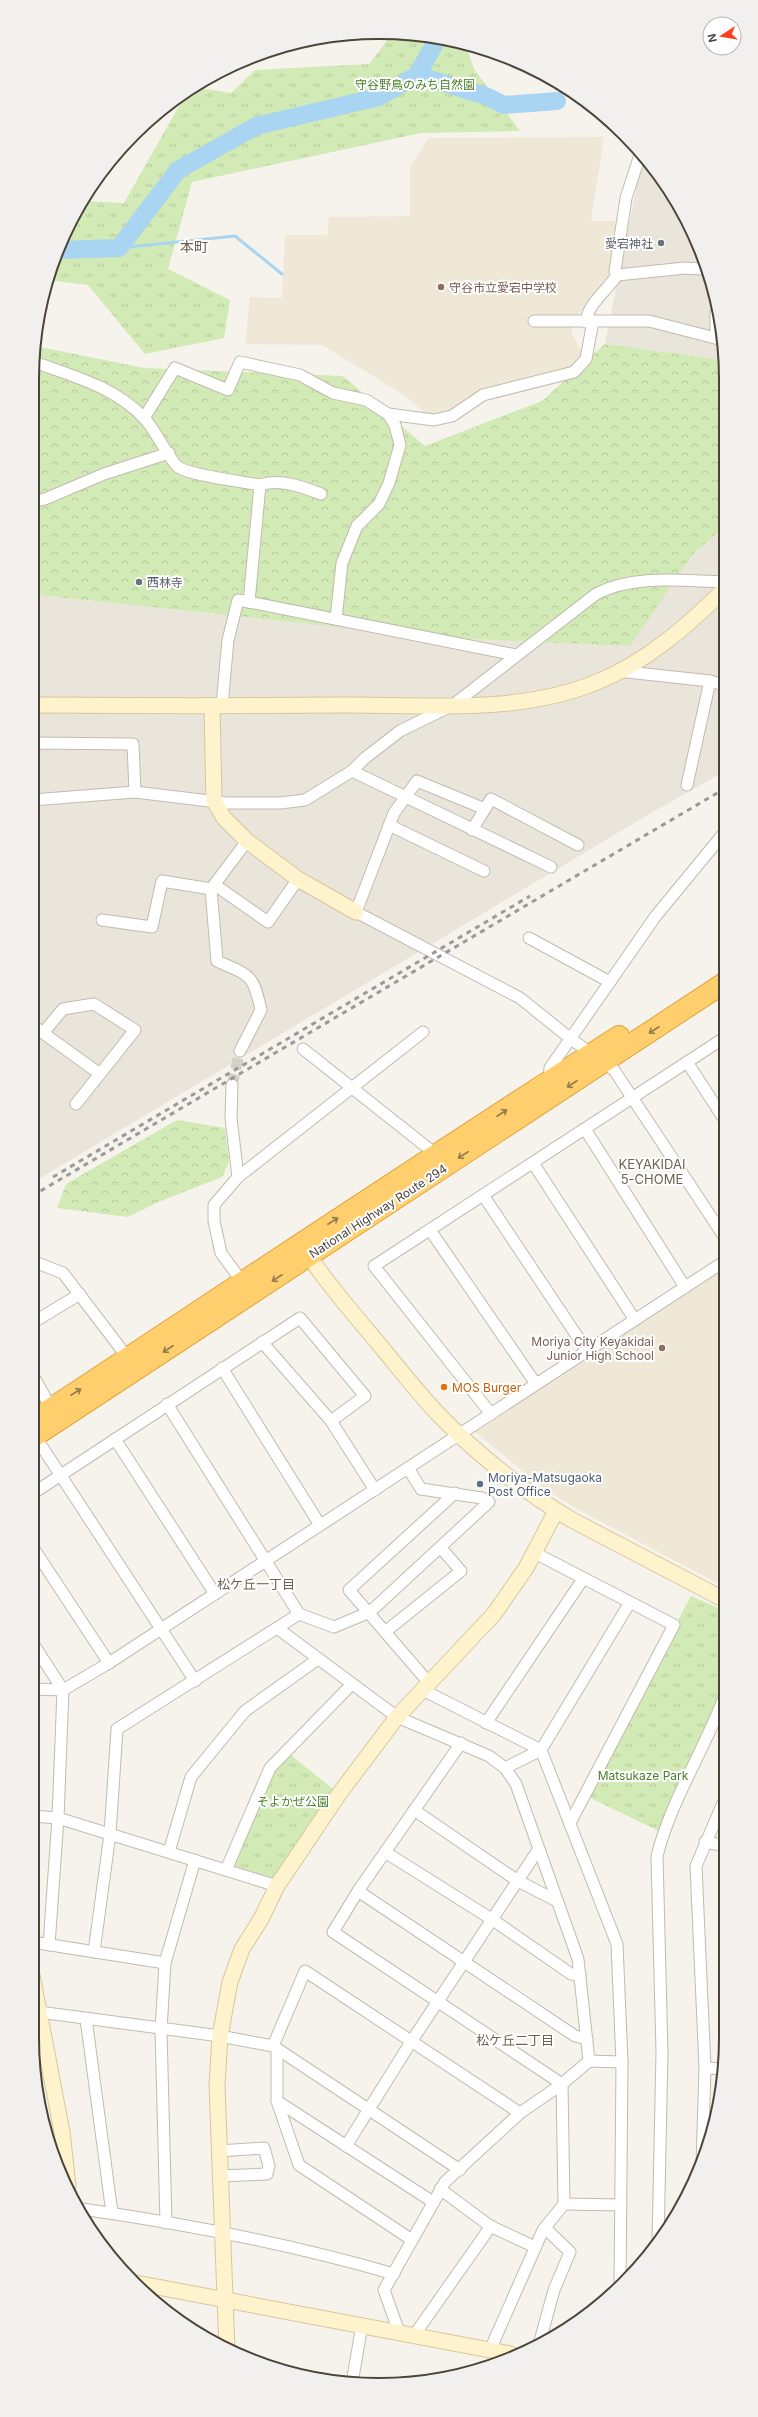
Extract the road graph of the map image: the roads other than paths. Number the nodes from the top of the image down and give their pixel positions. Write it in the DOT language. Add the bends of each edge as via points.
graph roads {
  1 [pos="639,159"];
  2 [pos="701,269"];
  3 [pos="617,274"];
  4 [pos="534,321"];
  5 [pos="590,321"];
  6 [pos="716,338"];
  7 [pos="40,364"];
  8 [pos="388,414"];
  9 [pos="144,418"];
  10 [pos="169,453"];
  11 [pos="260,485"];
  12 [pos="321,494"];
  13 [pos="39,500"];
  14 [pos="719,582"];
  15 [pos="719,595"];
  16 [pos="249,602"];
  17 [pos="336,619"];
  18 [pos="516,655"];
  19 [pos="618,672"];
  20 [pos="710,681"];
  21 [pos="719,684"];
  22 [pos="39,705"];
  23 [pos="453,705"];
  24 [pos="217,706"];
  25 [pos="39,743"];
  26 [pos="352,771"];
  27 [pos="688,785"];
  28 [pos="135,792"];
  29 [pos="405,798"];
  30 [pos="39,799"];
  31 [pos="214,801"];
  32 [pos="485,809"];
  33 [pos="389,825"];
  34 [pos="472,830"];
  35 [pos="719,839"];
  36 [pos="247,841"];
  37 [pos="578,844"];
  38 [pos="552,867"];
  39 [pos="484,871"];
  40 [pos="298,879"];
  41 [pos="213,887"];
  42 [pos="356,912"];
  43 [pos="102,920"];
  44 [pos="529,938"];
  45 [pos="719,973"];
  46 [pos="610,982"];
  47 [pos="719,986"];
  48 [pos="39,1030"];
  49 [pos="423,1032"];
  50 [pos="43,1033"];
  51 [pos="571,1039"];
  52 [pos="719,1041"];
  53 [pos="303,1049"];
  54 [pos="240,1051"];
  55 [pos="598,1058"];
  56 [pos="687,1062"];
  57 [pos="100,1074"];
  58 [pos="550,1082"];
  59 [pos="232,1085"];
  60 [pos="354,1088"];
  61 [pos="634,1097"];
  62 [pos="76,1104"];
  63 [pos="719,1111"];
  64 [pos="585,1129"];
  65 [pos="441,1161"];
  66 [pos="533,1163"];
  67 [pos="238,1177"];
  68 [pos="483,1195"];
  69 [pos="719,1229"];
  70 [pos="430,1230"];
  71 [pos="305,1249"];
  72 [pos="719,1265"];
  73 [pos="39,1266"];
  74 [pos="243,1283"];
  75 [pos="685,1287"];
  76 [pos="80,1294"];
  77 [pos="39,1319"];
  78 [pos="635,1320"];
  79 [pos="262,1342"];
  80 [pos="587,1351"];
  81 [pos="128,1358"];
  82 [pos="222,1368"];
  83 [pos="536,1384"];
  84 [pos="39,1387"];
  85 [pos="167,1404"];
  86 [pos="51,1408"];
  87 [pos="490,1414"];
  88 [pos="330,1421"];
  89 [pos="39,1423"];
  90 [pos="39,1427"];
  91 [pos="459,1434"];
  92 [pos="115,1439"];
  93 [pos="39,1440"];
  94 [pos="408,1468"];
  95 [pos="61,1475"];
  96 [pos="39,1489"];
  97 [pos="375,1490"];
  98 [pos="455,1493"];
  99 [pos="556,1511"];
  100 [pos="320,1525"];
  101 [pos="441,1548"];
  102 [pos="535,1553"];
  103 [pos="267,1560"];
  104 [pos="39,1564"];
  105 [pos="583,1579"];
  106 [pos="216,1594"];
  107 [pos="719,1597"];
  108 [pos="629,1604"];
  109 [pos="368,1612"];
  110 [pos="299,1614"];
  111 [pos="277,1628"];
  112 [pos="162,1629"];
  113 [pos="385,1632"];
  114 [pos="39,1653"];
  115 [pos="318,1659"];
  116 [pos="109,1663"];
  117 [pos="196,1680"];
  118 [pos="352,1684"];
  119 [pos="426,1687"];
  120 [pos="39,1689"];
  121 [pos="63,1690"];
  122 [pos="719,1711"];
  123 [pos="397,1716"];
  124 [pos="486,1723"];
  125 [pos="461,1743"];
  126 [pos="541,1750"];
  127 [pos="505,1768"];
  128 [pos="414,1810"];
  129 [pos="719,1811"];
  130 [pos="39,1817"];
  131 [pos="58,1818"];
  132 [pos="570,1823"];
  133 [pos="110,1834"];
  134 [pos="705,1842"];
  135 [pos="719,1845"];
  136 [pos="538,1850"];
  137 [pos="169,1852"];
  138 [pos="385,1852"];
  139 [pos="195,1860"];
  140 [pos="226,1870"];
  141 [pos="518,1881"];
  142 [pos="278,1886"];
  143 [pos="358,1891"];
  144 [pos="555,1900"];
  145 [pos="492,1920"];
  146 [pos="39,1943"];
  147 [pos="49,1945"];
  148 [pos="94,1952"];
  149 [pos="465,1962"];
  150 [pos="165,1963"];
  151 [pos="580,1975"];
  152 [pos="439,2002"];
  153 [pos="39,2012"];
  154 [pos="86,2019"];
  155 [pos="161,2030"];
  156 [pos="220,2036"];
  157 [pos="587,2039"];
  158 [pos="411,2042"];
  159 [pos="275,2047"];
  160 [pos="589,2060"];
  161 [pos="622,2062"];
  162 [pos="705,2068"];
  163 [pos="717,2069"];
  164 [pos="562,2084"];
  165 [pos="277,2101"];
  166 [pos="368,2109"];
  167 [pos="520,2114"];
  168 [pos="703,2141"];
  169 [pos="346,2146"];
  170 [pos="219,2151"];
  171 [pos="460,2170"];
  172 [pos="66,2171"];
  173 [pos="220,2176"];
  174 [pos="440,2189"];
  175 [pos="433,2202"];
  176 [pos="564,2204"];
  177 [pos="621,2205"];
  178 [pos="85,2209"];
  179 [pos="112,2213"];
  180 [pos="166,2223"];
  181 [pos="492,2226"];
  182 [pos="545,2228"];
  183 [pos="222,2232"];
  184 [pos="658,2232"];
  185 [pos="412,2240"];
  186 [pos="536,2247"];
  187 [pos="394,2274"];
  188 [pos="620,2277"];
  189 [pos="146,2285"];
  190 [pos="224,2299"];
  191 [pos="362,2325"];
  192 [pos="399,2332"];
  193 [pos="415,2334"];
  194 [pos="541,2336"];
  195 [pos="227,2342"];
  196 [pos="499,2354"];
  197 [pos="353,2377"];
  1 -- 3 [label="street" via="626,198 615,270"];
  2 -- 3 [label="street"];
  3 -- 5 [label="street" via="611,285 588,311"];
  4 -- 5 [label="street"];
  5 -- 6 [label="street" via="649,321"];
  5 -- 8 [label="street" via="586,359 574,372 482,395 452,416 434,420"];
  7 -- 9 [label="street" via="98,384 126,402"];
  8 -- 9 [label="street" via="366,400 333,393 300,375 240,362 228,390 175,368"];
  8 -- 17 [label="street" via="395,425 400,445 389,483 379,504 357,526 342,563"];
  9 -- 10 [label="street"];
  10 -- 11 [label="street" via="178,467"];
  10 -- 13 [label="street" via="104,474"];
  11 -- 12 [label="street" via="269,482 303,487"];
  11 -- 16 [label="street"];
  14 -- 18 [label="street" via="632,582 611,586 596,594"];
  15 -- 19 [label="street" via="666,640"];
  16 -- 17 [label="street"];
  16 -- 24 [label="street" via="238,600 228,640"];
  17 -- 18 [label="street"];
  18 -- 23 [label="street"];
  19 -- 20 [label="street"];
  19 -- 23 [label="street" via="598,682 547,698"];
  20 -- 21 [label="street"];
  20 -- 27 [label="street"];
  22 -- 24 [label="street"];
  23 -- 24 [label="street"];
  23 -- 26 [label="street" via="400,732"];
  24 -- 31 [label="street"];
  25 -- 28 [label="street" via="133,744"];
  26 -- 29 [label="street"];
  26 -- 31 [label="street" via="314,796 295,802 256,804"];
  28 -- 30 [label="street"];
  28 -- 31 [label="street"];
  29 -- 32 [label="street" via="417,781"];
  29 -- 33 [label="street"];
  29 -- 34 [label="street"];
  31 -- 36 [label="street" via="224,818"];
  32 -- 34 [label="street"];
  32 -- 37 [label="street" via="491,799"];
  33 -- 39 [label="street"];
  33 -- 42 [label="street"];
  34 -- 38 [label="street"];
  35 -- 46 [label="street" via="655,917"];
  36 -- 40 [label="street"];
  36 -- 41 [label="street"];
  40 -- 41 [label="street" via="268,922"];
  40 -- 42 [label="street"];
  41 -- 43 [label="street" via="162,881 152,927"];
  41 -- 54 [label="street" via="217,961 246,974 255,984 261,1010"];
  42 -- 51 [label="street" via="520,998"];
  44 -- 46 [label="street"];
  45 -- 55 [label="highway, National Highway Route 294"];
  46 -- 51 [label="street"];
  47 -- 55 [label="highway, National Highway Route 294, one-way"];
  48 -- 50 [label="street"];
  49 -- 60 [label="street"];
  50 -- 57 [label="street"];
  50 -- 57 [label="street" via="63,1009 94,1004 135,1030"];
  51 -- 55 [label="street"];
  51 -- 58 [label="street" via="550,1068"];
  52 -- 56 [label="street"];
  53 -- 60 [label="street"];
  55 -- 58 [label="highway, National Highway Route 294"];
  55 -- 61 [label="street" via="614,1070"];
  55 -- 65 [label="highway, National Highway Route 294, one-way"];
  56 -- 61 [label="street"];
  56 -- 63 [label="street"];
  57 -- 62 [label="street"];
  65 -- 58 [label="highway, National Highway Route 294, one-way"];
  59 -- 67 [label="street" via="231,1118"];
  60 -- 65 [label="street"];
  60 -- 67 [label="street"];
  61 -- 64 [label="street"];
  61 -- 69 [label="street"];
  64 -- 66 [label="street"];
  64 -- 75 [label="street"];
  65 -- 71 [label="highway, National Highway Route 294"];
  66 -- 68 [label="street"];
  66 -- 78 [label="street"];
  67 -- 74 [label="street" via="214,1206 214,1221 221,1253"];
  68 -- 70 [label="street"];
  68 -- 80 [label="street"];
  70 -- 83 [label="street"];
  70 -- 87 [label="street" via="374,1266"];
  71 -- 74 [label="highway, National Highway Route 294"];
  71 -- 90 [label="highway, National Highway Route 294, one-way"];
  71 -- 91 [label="street" via="345,1304 412,1385"];
  72 -- 75 [label="street"];
  73 -- 76 [label="street" via="63,1273"];
  74 -- 81 [label="highway, National Highway Route 294"];
  75 -- 78 [label="street"];
  76 -- 77 [label="street"];
  76 -- 81 [label="street"];
  78 -- 80 [label="street"];
  79 -- 82 [label="street"];
  79 -- 88 [label="street"];
  79 -- 88 [label="street" via="300,1318 365,1396"];
  80 -- 83 [label="street"];
  86 -- 81 [label="highway, National Highway Route 294, one-way"];
  82 -- 85 [label="street"];
  82 -- 100 [label="street"];
  83 -- 87 [label="street"];
  84 -- 86 [label="street"];
  85 -- 92 [label="street"];
  85 -- 103 [label="street"];
  86 -- 89 [label="highway, National Highway Route 294"];
  87 -- 91 [label="street"];
  88 -- 97 [label="street"];
  91 -- 94 [label="street"];
  91 -- 99 [label="street"];
  92 -- 95 [label="street"];
  92 -- 106 [label="street"];
  93 -- 95 [label="street"];
  94 -- 97 [label="street"];
  94 -- 98 [label="street" via="421,1489"];
  95 -- 96 [label="street"];
  95 -- 112 [label="street"];
  97 -- 100 [label="street"];
  98 -- 101 [label="street" via="482,1498 489,1502"];
  98 -- 109 [label="street" via="349,1590"];
  99 -- 102 [label="street"];
  99 -- 107 [label="street"];
  100 -- 103 [label="street"];
  101 -- 109 [label="street"];
  101 -- 113 [label="street" via="461,1571"];
  102 -- 105 [label="street"];
  102 -- 119 [label="street" via="494,1614"];
  103 -- 106 [label="street"];
  103 -- 110 [label="street"];
  104 -- 116 [label="street"];
  105 -- 108 [label="street"];
  105 -- 124 [label="street"];
  106 -- 112 [label="street"];
  108 -- 126 [label="street"];
  108 -- 132 [label="street" via="674,1625"];
  109 -- 110 [label="street" via="334,1627"];
  109 -- 113 [label="street"];
  110 -- 111 [label="street"];
  111 -- 115 [label="street"];
  111 -- 117 [label="street"];
  112 -- 116 [label="street"];
  112 -- 117 [label="street"];
  113 -- 119 [label="street"];
  114 -- 121 [label="street"];
  115 -- 118 [label="street"];
  115 -- 137 [label="street" via="245,1711 192,1777"];
  116 -- 121 [label="street"];
  117 -- 133 [label="street" via="117,1730"];
  118 -- 123 [label="street"];
  118 -- 140 [label="street" via="270,1768"];
  119 -- 123 [label="street"];
  119 -- 124 [label="street"];
  120 -- 121 [label="street"];
  121 -- 131 [label="street"];
  122 -- 184 [label="street" via="663,1833 657,1856 662,2052"];
  123 -- 125 [label="street"];
  123 -- 142 [label="street" via="339,1794"];
  124 -- 126 [label="street"];
  125 -- 127 [label="street" via="489,1756"];
  125 -- 128 [label="street"];
  126 -- 127 [label="street"];
  126 -- 132 [label="street"];
  127 -- 136 [label="street" via="516,1784"];
  128 -- 138 [label="street"];
  128 -- 141 [label="street"];
  129 -- 134 [label="street"];
  130 -- 131 [label="street"];
  131 -- 133 [label="street"];
  131 -- 147 [label="street"];
  132 -- 161 [label="street" via="617,1944"];
  133 -- 137 [label="street"];
  133 -- 148 [label="street"];
  134 -- 135 [label="street"];
  134 -- 162 [label="street" via="696,1866"];
  136 -- 141 [label="street"];
  136 -- 144 [label="street"];
  137 -- 139 [label="street"];
  138 -- 143 [label="street"];
  138 -- 145 [label="street"];
  139 -- 140 [label="street"];
  139 -- 150 [label="street"];
  140 -- 142 [label="street"];
  141 -- 144 [label="street"];
  141 -- 145 [label="street"];
  142 -- 156 [label="street" via="261,1920 242,1949 230,1982"];
  143 -- 149 [label="street"];
  143 -- 152 [label="street" via="333,1932"];
  144 -- 151 [label="street" via="578,1959"];
  145 -- 149 [label="street"];
  145 -- 151 [label="street" via="571,1974"];
  146 -- 147 [label="street"];
  147 -- 148 [label="street"];
  148 -- 150 [label="street"];
  149 -- 152 [label="street"];
  149 -- 157 [label="street" via="575,2036"];
  150 -- 155 [label="street"];
  151 -- 157 [label="street"];
  152 -- 158 [label="street"];
  152 -- 164 [label="street"];
  153 -- 154 [label="street"];
  153 -- 172 [label="street" via="62,2132"];
  154 -- 155 [label="street"];
  154 -- 179 [label="street"];
  155 -- 156 [label="street"];
  155 -- 180 [label="street"];
  156 -- 159 [label="street"];
  156 -- 170 [label="street"];
  157 -- 160 [label="street"];
  158 -- 159 [label="street" via="305,1971"];
  158 -- 166 [label="street"];
  158 -- 167 [label="street"];
  159 -- 165 [label="street"];
  159 -- 166 [label="street"];
  160 -- 161 [label="street"];
  160 -- 164 [label="street"];
  161 -- 177 [label="street"];
  162 -- 163 [label="street"];
  162 -- 168 [label="street"];
  164 -- 167 [label="street"];
  164 -- 176 [label="street"];
  165 -- 169 [label="street"];
  165 -- 185 [label="street" via="299,2165"];
  166 -- 169 [label="street"];
  166 -- 171 [label="street"];
  167 -- 171 [label="street"];
  169 -- 175 [label="street"];
  170 -- 173 [label="street"];
  170 -- 173 [label="street" via="264,2148 269,2166 267,2174"];
  171 -- 174 [label="street"];
  173 -- 183 [label="street"];
  174 -- 175 [label="street"];
  174 -- 181 [label="street"];
  175 -- 185 [label="street"];
  176 -- 177 [label="street"];
  176 -- 182 [label="street"];
  177 -- 188 [label="street"];
  178 -- 179 [label="street"];
  179 -- 180 [label="street"];
  180 -- 183 [label="street"];
  181 -- 186 [label="street"];
  181 -- 193 [label="street"];
  182 -- 186 [label="street"];
  182 -- 194 [label="street" via="570,2252 554,2290"];
  183 -- 187 [label="street" via="320,2252"];
  183 -- 190 [label="street"];
  185 -- 187 [label="street"];
  186 -- 196 [label="street"];
  187 -- 192 [label="street" via="384,2290"];
  189 -- 190 [label="street"];
  190 -- 191 [label="street"];
  190 -- 195 [label="street"];
  191 -- 192 [label="street"];
  191 -- 197 [label="street"];
  192 -- 193 [label="street"];
  193 -- 196 [label="street"];
}
